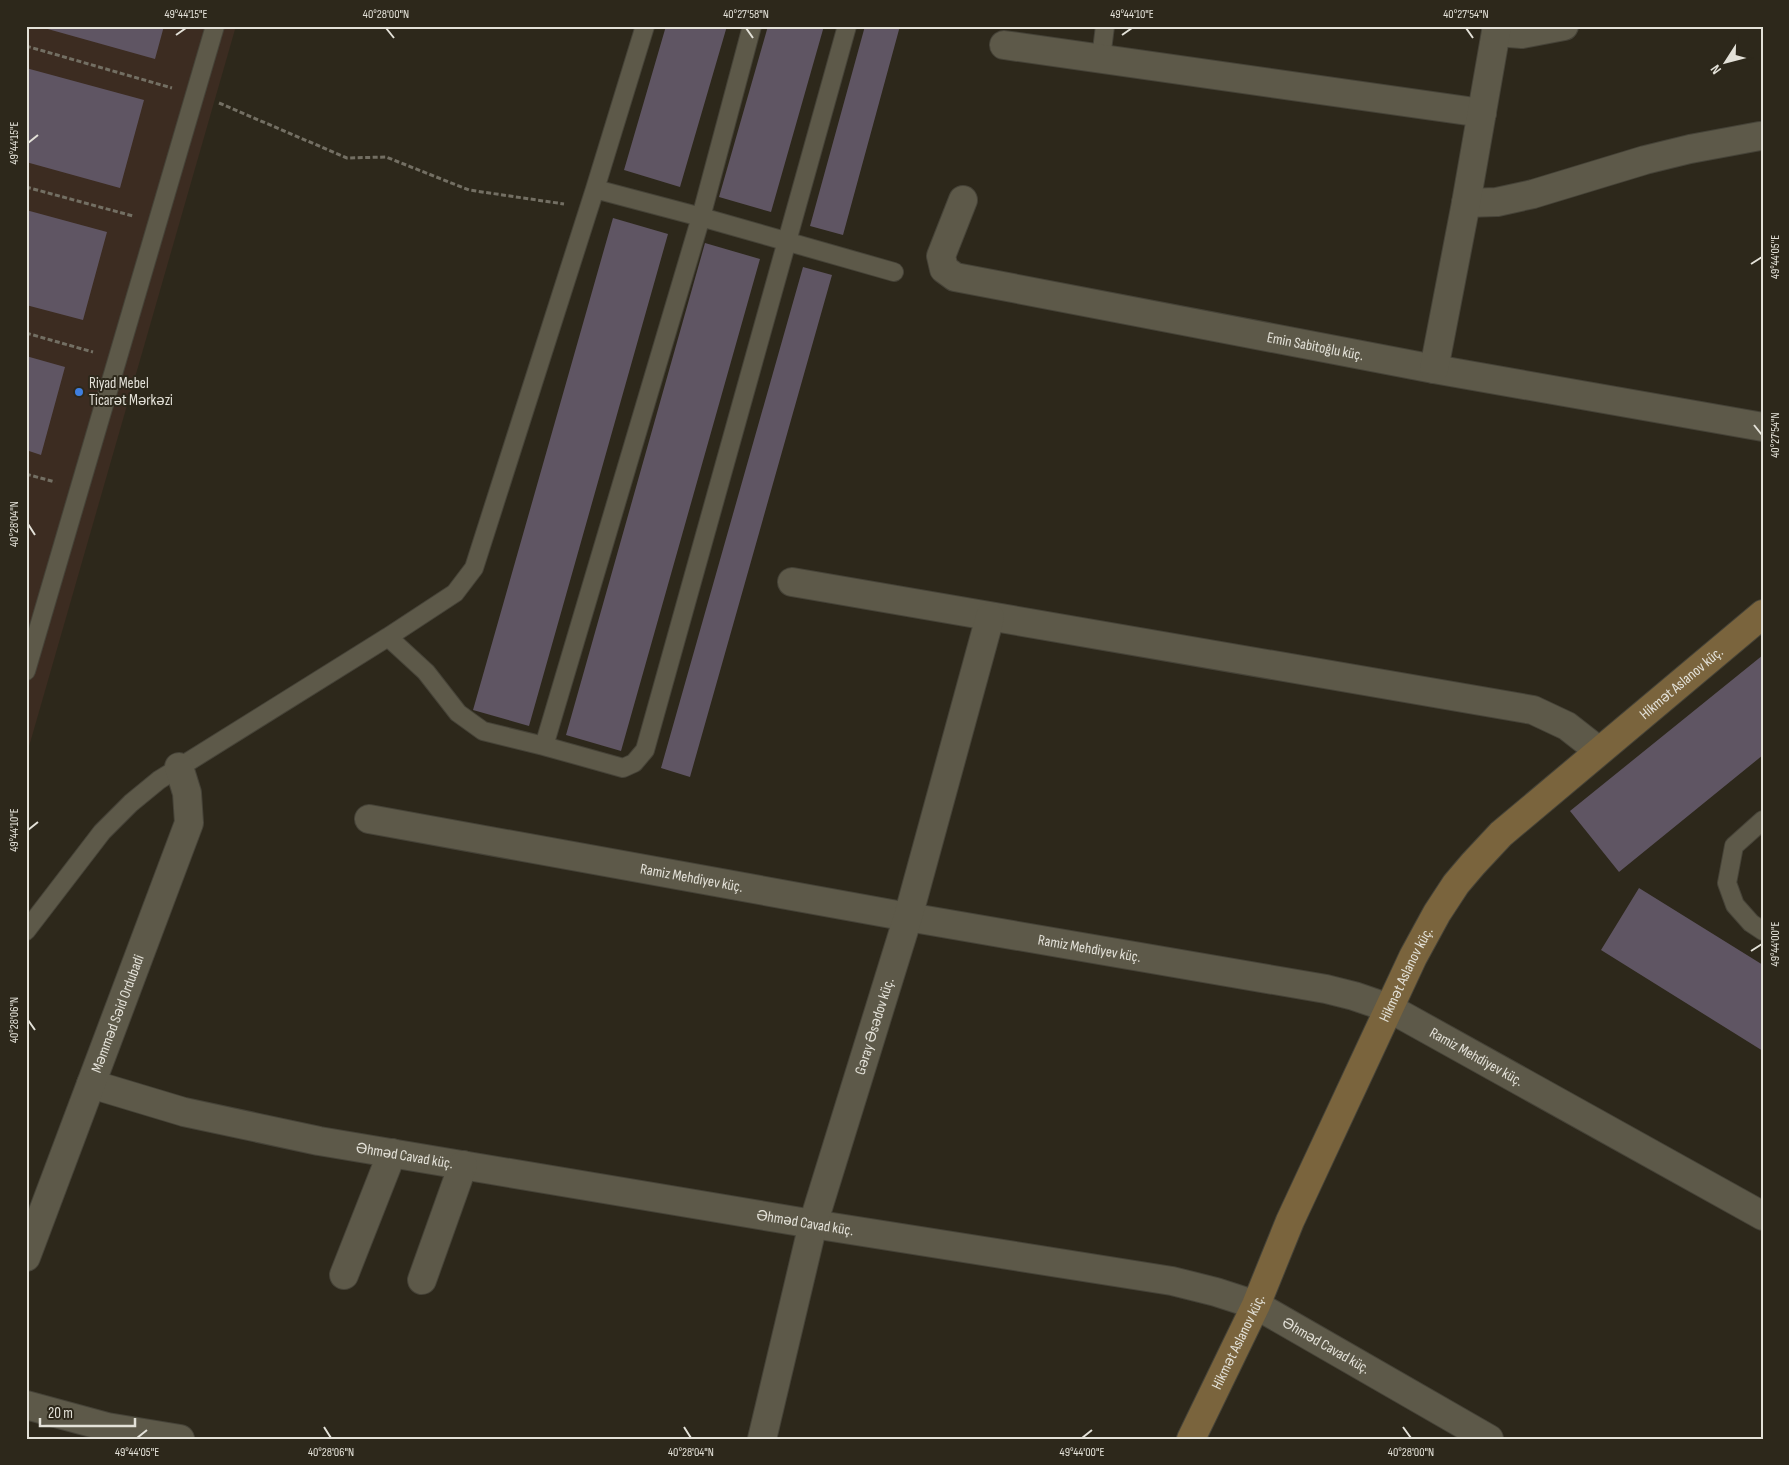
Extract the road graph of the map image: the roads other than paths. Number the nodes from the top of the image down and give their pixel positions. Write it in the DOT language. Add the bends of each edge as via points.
graph roads {
  1 [pos="216,26"];
  2 [pos="645,26"];
  3 [pos="752,26"];
  4 [pos="847,26"];
  5 [pos="1105,26"];
  6 [pos="1564,26"];
  7 [pos="1496,29"];
  8 [pos="1004,45"];
  9 [pos="1101,58"];
  10 [pos="1482,113"];
  11 [pos="1760,136"];
  12 [pos="595,190"];
  13 [pos="963,200"];
  14 [pos="1466,203"];
  15 [pos="701,217"];
  16 [pos="787,241"];
  17 [pos="894,272"];
  18 [pos="1434,369"];
  19 [pos="1763,427"];
  20 [pos="792,582"];
  21 [pos="1763,614"];
  22 [pos="990,617"];
  23 [pos="388,637"];
  24 [pos="26,671"];
  25 [pos="544,746"];
  26 [pos="1599,751"];
  27 [pos="179,768"];
  28 [pos="369,819"];
  29 [pos="1763,820"];
  30 [pos="908,917"];
  31 [pos="26,930"];
  32 [pos="1763,930"];
  33 [pos="1389,1008"];
  34 [pos="91,1084"];
  35 [pos="392,1153"];
  36 [pos="463,1165"];
  37 [pos="1763,1216"];
  38 [pos="813,1224"];
  39 [pos="26,1257"];
  40 [pos="344,1275"];
  41 [pos="422,1280"];
  42 [pos="1256,1305"];
  43 [pos="26,1405"];
  44 [pos="180,1439"];
  45 [pos="762,1439"];
  46 [pos="1191,1439"];
  47 [pos="1489,1439"];
  1 -- 24 [label="lane"];
  2 -- 12 [label="lane"];
  3 -- 15 [label="lane"];
  4 -- 16 [label="lane"];
  5 -- 9 [label="lane"];
  6 -- 7 [label="street" via="1522,34"];
  7 -- 10 [label="street"];
  8 -- 9 [label="street"];
  9 -- 10 [label="street"];
  10 -- 14 [label="street"];
  11 -- 14 [label="street" via="1690,148 1524,196 1497,202"];
  12 -- 15 [label="lane"];
  12 -- 23 [label="lane" via="474,568 455,593"];
  13 -- 18 [label="street, Emin Sabitoğlu küç." via="941,256 944,269 955,277"];
  14 -- 18 [label="street"];
  15 -- 16 [label="lane"];
  15 -- 25 [label="lane"];
  16 -- 17 [label="lane"];
  16 -- 25 [label="lane" via="645,750 634,763 623,768"];
  18 -- 19 [label="street, Emin Sabitoğlu küç."];
  20 -- 22 [label="street"];
  21 -- 26 [label="street, Hikmət Aslanov küç."];
  22 -- 26 [label="street" via="1533,710 1567,726"];
  22 -- 30 [label="street, Gəray Əsədov küç."];
  23 -- 25 [label="lane" via="426,672 458,713 483,732"];
  23 -- 27 [label="lane"];
  26 -- 33 [label="street, Hikmət Aslanov küç." via="1501,834 1472,864 1436,913"];
  27 -- 31 [label="lane" via="131,803 102,832"];
  27 -- 34 [label="street, Məmməd Səid Ordubadi" via="187,793 189,823"];
  28 -- 30 [label="street, Ramiz Mehdiyev küç."];
  29 -- 32 [label="lane" via="1734,846 1727,883 1735,905 1751,923"];
  30 -- 33 [label="street, Ramiz Mehdiyev küç." via="1326,989"];
  30 -- 38 [label="street, Gəray Əsədov küç."];
  33 -- 37 [label="street, Ramiz Mehdiyev küç."];
  33 -- 42 [label="street, Hikmət Aslanov küç." via="1290,1221"];
  34 -- 35 [label="street, Əhməd Cavad küç." via="184,1112"];
  34 -- 39 [label="street, Məmməd Səid Ordubadi"];
  35 -- 36 [label="street, Əhməd Cavad küç."];
  35 -- 40 [label="street"];
  36 -- 38 [label="street, Əhməd Cavad küç."];
  36 -- 41 [label="street"];
  38 -- 42 [label="street, Əhməd Cavad küç." via="1172,1282"];
  38 -- 45 [label="street, Gəray Əsədov küç."];
  42 -- 46 [label="street, Hikmət Aslanov küç."];
  42 -- 47 [label="street, Əhməd Cavad küç."];
  43 -- 44 [label="street" via="107,1428"];
}
